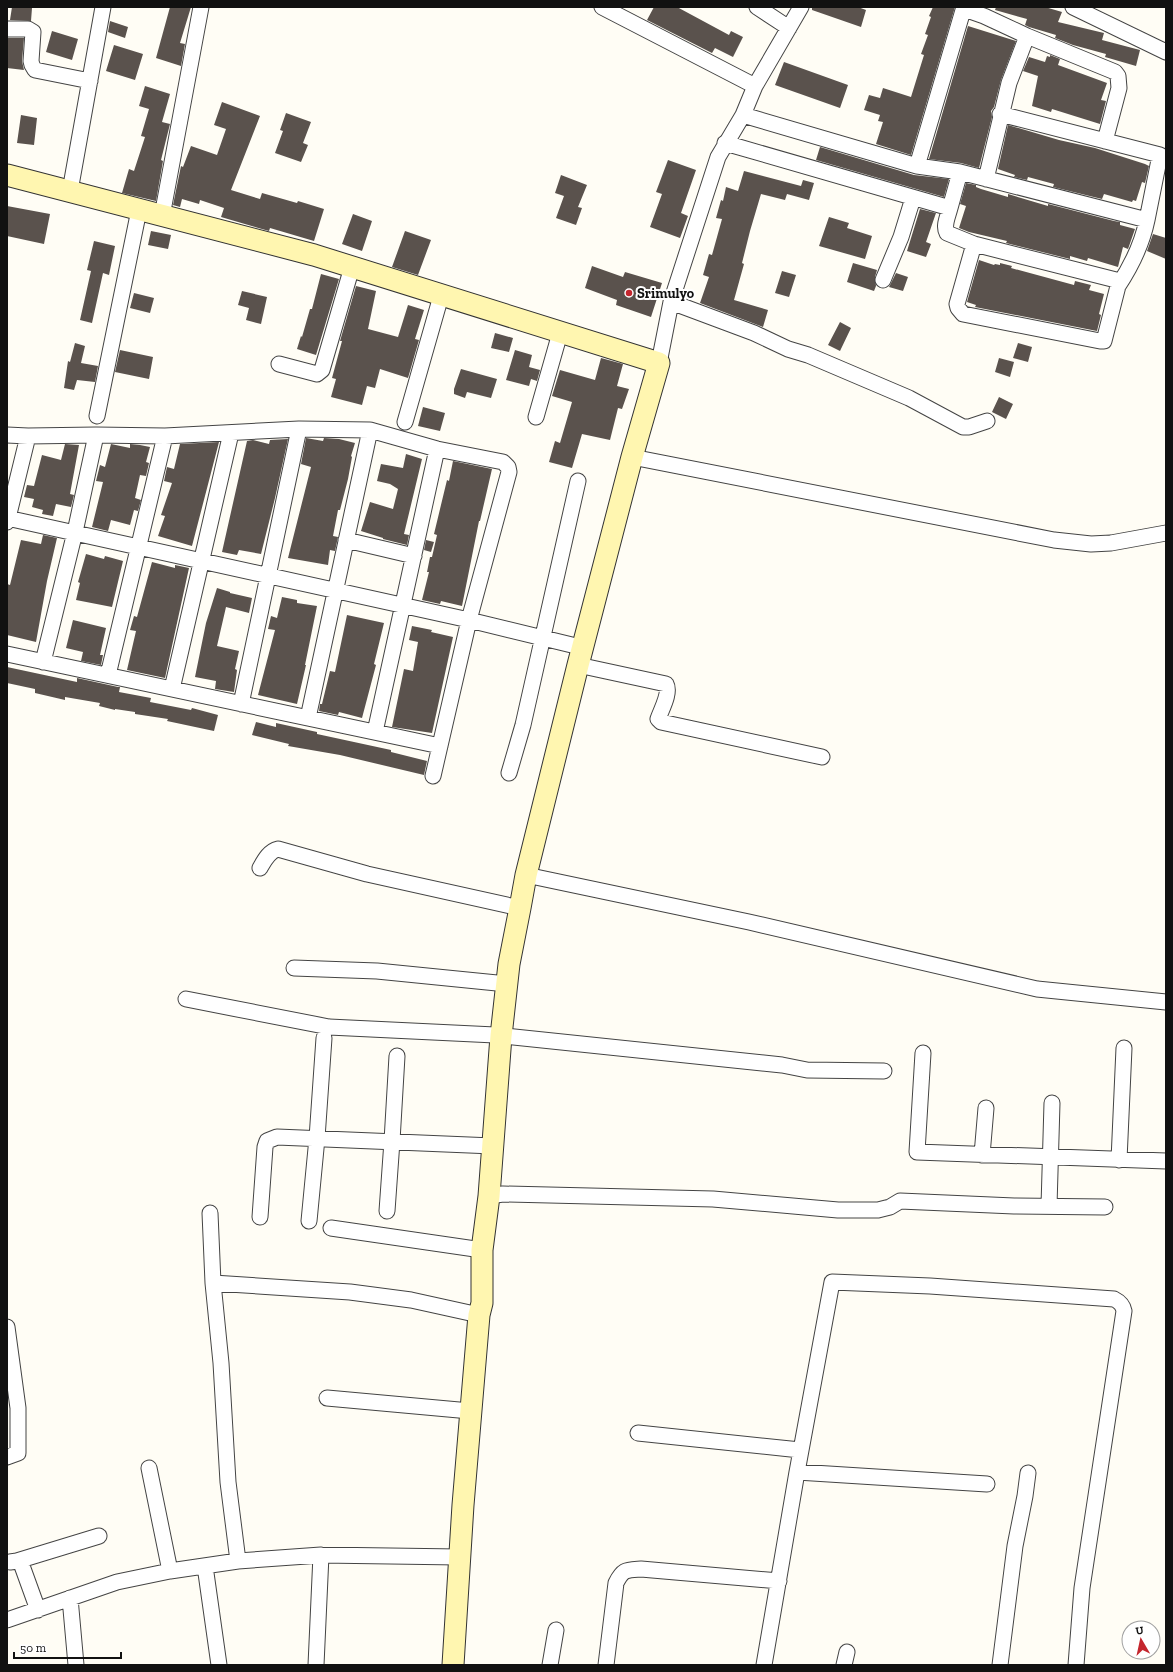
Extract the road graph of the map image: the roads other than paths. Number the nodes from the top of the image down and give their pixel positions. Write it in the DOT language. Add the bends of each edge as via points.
graph roads {
  1 [pos="103,7"];
  2 [pos="201,7"];
  3 [pos="602,7"];
  4 [pos="757,7"];
  5 [pos="801,7"];
  6 [pos="1073,7"];
  7 [pos="964,8"];
  8 [pos="782,24"];
  9 [pos="7,29"];
  10 [pos="1027,36"];
  11 [pos="1166,52"];
  12 [pos="90,81"];
  13 [pos="746,82"];
  14 [pos="1000,114"];
  15 [pos="743,115"];
  16 [pos="1105,141"];
  17 [pos="725,143"];
  18 [pos="917,166"];
  19 [pos="960,172"];
  20 [pos="7,175"];
  21 [pos="986,179"];
  22 [pos="70,191"];
  23 [pos="913,198"];
  24 [pos="950,208"];
  25 [pos="139,210"];
  26 [pos="162,216"];
  27 [pos="1147,220"];
  28 [pos="974,244"];
  29 [pos="352,267"];
  30 [pos="883,280"];
  31 [pos="1118,286"];
  32 [pos="441,296"];
  33 [pos="671,302"];
  34 [pos="560,333"];
  35 [pos="651,361"];
  36 [pos="279,364"];
  37 [pos="97,416"];
  38 [pos="536,417"];
  39 [pos="988,421"];
  40 [pos="405,422"];
  41 [pos="299,429"];
  42 [pos="370,430"];
  43 [pos="231,433"];
  44 [pos="7,435"];
  45 [pos="96,435"];
  46 [pos="28,436"];
  47 [pos="165,436"];
  48 [pos="437,449"];
  49 [pos="632,457"];
  50 [pos="578,481"];
  51 [pos="7,519"];
  52 [pos="75,532"];
  53 [pos="1166,533"];
  54 [pos="346,540"];
  55 [pos="138,547"];
  56 [pos="414,556"];
  57 [pos="202,561"];
  58 [pos="268,575"];
  59 [pos="336,590"];
  60 [pos="403,605"];
  61 [pos="469,620"];
  62 [pos="542,638"];
  63 [pos="579,653"];
  64 [pos="7,654"];
  65 [pos="43,662"];
  66 [pos="108,675"];
  67 [pos="172,689"];
  68 [pos="241,704"];
  69 [pos="308,718"];
  70 [pos="375,732"];
  71 [pos="440,746"];
  72 [pos="822,757"];
  73 [pos="510,773"];
  74 [pos="433,776"];
  75 [pos="260,868"];
  76 [pos="534,877"];
  77 [pos="509,906"];
  78 [pos="294,968"];
  79 [pos="496,983"];
  80 [pos="186,999"];
  81 [pos="1166,1002"];
  82 [pos="500,1036"];
  83 [pos="324,1038"];
  84 [pos="1124,1048"];
  85 [pos="923,1053"];
  86 [pos="396,1056"];
  87 [pos="884,1071"];
  88 [pos="1052,1103"];
  89 [pos="986,1108"];
  90 [pos="317,1138"];
  91 [pos="392,1141"];
  92 [pos="493,1146"];
  93 [pos="982,1155"];
  94 [pos="1051,1157"];
  95 [pos="1119,1160"];
  96 [pos="1166,1161"];
  97 [pos="496,1195"];
  98 [pos="1050,1206"];
  99 [pos="1105,1207"];
  100 [pos="387,1211"];
  101 [pos="210,1213"];
  102 [pos="260,1217"];
  103 [pos="309,1221"];
  104 [pos="331,1228"];
  105 [pos="482,1250"];
  106 [pos="213,1283"];
  107 [pos="479,1315"];
  108 [pos="7,1328"];
  109 [pos="327,1398"];
  110 [pos="463,1410"];
  111 [pos="638,1433"];
  112 [pos="800,1450"];
  113 [pos="7,1457"];
  114 [pos="149,1468"];
  115 [pos="797,1472"];
  116 [pos="1028,1473"];
  117 [pos="987,1484"];
  118 [pos="99,1536"];
  119 [pos="321,1555"];
  120 [pos="459,1556"];
  121 [pos="238,1561"];
  122 [pos="12,1562"];
  123 [pos="205,1566"];
  124 [pos="170,1571"];
  125 [pos="779,1581"];
  126 [pos="70,1598"];
  127 [pos="38,1610"];
  128 [pos="7,1620"];
  129 [pos="556,1630"];
  130 [pos="76,1665"];
  131 [pos="219,1665"];
  132 [pos="316,1665"];
  133 [pos="453,1665"];
  134 [pos="550,1665"];
  135 [pos="606,1665"];
  136 [pos="764,1665"];
  137 [pos="1000,1665"];
  138 [pos="1076,1665"];
  1 -- 12 [label="street"];
  2 -- 26 [label="street"];
  3 -- 13 [label="street"];
  4 -- 8 [label="street"];
  5 -- 8 [label="street"];
  6 -- 11 [label="street"];
  7 -- 10 [label="street"];
  7 -- 18 [label="street"];
  8 -- 13 [label="street"];
  9 -- 12 [label="street" via="28,29 33,32 31,61 35,70"];
  10 -- 14 [label="street" via="1008,83"];
  10 -- 16 [label="street" via="1115,72 1118,76 1119,88"];
  12 -- 22 [label="street"];
  13 -- 15 [label="street"];
  14 -- 16 [label="street"];
  14 -- 21 [label="street"];
  15 -- 17 [label="street"];
  15 -- 18 [label="street"];
  16 -- 27 [label="street" via="1160,155"];
  17 -- 23 [label="street"];
  17 -- 33 [label="street" via="718,156"];
  18 -- 19 [label="street"];
  19 -- 21 [label="street"];
  19 -- 24 [label="street"];
  20 -- 22 [label="street"];
  21 -- 27 [label="street"];
  22 -- 25 [label="street"];
  23 -- 24 [label="street"];
  23 -- 30 [label="street" via="901,237"];
  24 -- 28 [label="street" via="945,225 946,231"];
  25 -- 26 [label="street"];
  25 -- 37 [label="street"];
  26 -- 29 [label="street"];
  27 -- 31 [label="street" via="1138,251"];
  28 -- 31 [label="street" via="1116,280"];
  28 -- 31 [label="street" via="956,304 963,314 1100,341 1104,340"];
  29 -- 32 [label="street"];
  29 -- 36 [label="street" via="322,370 317,374"];
  32 -- 34 [label="street"];
  32 -- 40 [label="street"];
  33 -- 35 [label="street"];
  33 -- 39 [label="street" via="754,333 788,349 808,354 909,398 963,427"];
  34 -- 35 [label="street"];
  34 -- 38 [label="street"];
  35 -- 49 [label="street"];
  41 -- 42 [label="street"];
  41 -- 43 [label="street"];
  41 -- 58 [label="street"];
  42 -- 48 [label="street"];
  42 -- 54 [label="street"];
  43 -- 47 [label="street"];
  43 -- 57 [label="street"];
  44 -- 46 [label="street"];
  45 -- 46 [label="street"];
  45 -- 47 [label="street"];
  45 -- 52 [label="street"];
  46 -- 51 [label="street"];
  47 -- 55 [label="street"];
  48 -- 56 [label="street"];
  48 -- 61 [label="street" via="503,462 509,472"];
  49 -- 53 [label="street" via="1054,540 1091,544 1111,543"];
  49 -- 63 [label="street"];
  50 -- 62 [label="street"];
  51 -- 52 [label="street"];
  52 -- 55 [label="street"];
  52 -- 65 [label="street"];
  54 -- 56 [label="street"];
  54 -- 59 [label="street"];
  55 -- 57 [label="street"];
  55 -- 66 [label="street"];
  56 -- 60 [label="street"];
  57 -- 58 [label="street"];
  57 -- 67 [label="street"];
  58 -- 59 [label="street"];
  58 -- 68 [label="street"];
  59 -- 60 [label="street"];
  59 -- 69 [label="street"];
  60 -- 61 [label="street"];
  60 -- 70 [label="street"];
  61 -- 62 [label="street"];
  61 -- 71 [label="street"];
  62 -- 63 [label="street" via="558,642"];
  62 -- 73 [label="street"];
  63 -- 72 [label="street" via="666,684 667,695 658,719 661,722"];
  63 -- 76 [label="street"];
  64 -- 65 [label="street"];
  65 -- 66 [label="street"];
  66 -- 67 [label="street"];
  67 -- 68 [label="street"];
  68 -- 69 [label="street"];
  69 -- 70 [label="street"];
  70 -- 71 [label="street"];
  71 -- 74 [label="street"];
  75 -- 77 [label="street" via="273,850 278,849 367,874"];
  76 -- 77 [label="street"];
  76 -- 81 [label="street" via="749,922 1037,989"];
  77 -- 79 [label="street"];
  78 -- 79 [label="street" via="377,971"];
  79 -- 82 [label="street"];
  80 -- 82 [label="street" via="329,1027"];
  82 -- 87 [label="street" via="775,1064 807,1070"];
  82 -- 92 [label="street"];
  83 -- 90 [label="street"];
  84 -- 95 [label="street"];
  85 -- 93 [label="street" via="917,1152"];
  86 -- 91 [label="street"];
  88 -- 94 [label="street"];
  89 -- 93 [label="street"];
  90 -- 91 [label="street"];
  90 -- 102 [label="street" via="277,1137 267,1141"];
  90 -- 103 [label="street"];
  91 -- 92 [label="street"];
  91 -- 100 [label="street"];
  92 -- 97 [label="street"];
  93 -- 94 [label="street"];
  94 -- 95 [label="street"];
  94 -- 98 [label="street"];
  95 -- 96 [label="street"];
  97 -- 98 [label="street" via="713,1199 838,1210 878,1210 900,1201"];
  97 -- 105 [label="street"];
  98 -- 99 [label="street"];
  101 -- 106 [label="street"];
  104 -- 105 [label="street"];
  105 -- 107 [label="street" via="482,1303"];
  106 -- 107 [label="street" via="350,1292 412,1300"];
  106 -- 121 [label="street" via="228,1482"];
  107 -- 110 [label="street"];
  108 -- 113 [label="street" via="18,1408 18,1453"];
  109 -- 110 [label="street"];
  110 -- 120 [label="street"];
  111 -- 112 [label="street"];
  112 -- 115 [label="street"];
  112 -- 138 [label="street" via="832,1282 938,1286 1114,1299 1119,1302 1123,1306 1123,1319 1082,1588"];
  114 -- 124 [label="street"];
  115 -- 117 [label="street"];
  115 -- 125 [label="street"];
  116 -- 137 [label="street" via="1015,1546"];
  118 -- 122 [label="street"];
  119 -- 120 [label="street"];
  119 -- 121 [label="street"];
  119 -- 132 [label="street"];
  120 -- 133 [label="street"];
  121 -- 123 [label="street"];
  122 -- 127 [label="street" via="21,1563"];
  123 -- 124 [label="street"];
  123 -- 131 [label="street"];
  124 -- 126 [label="street" via="117,1582"];
  125 -- 135 [label="street" via="642,1568 621,1573 616,1583"];
  125 -- 136 [label="street"];
  126 -- 127 [label="street"];
  126 -- 130 [label="street"];
  127 -- 128 [label="street"];
  129 -- 134 [label="street"];
}
